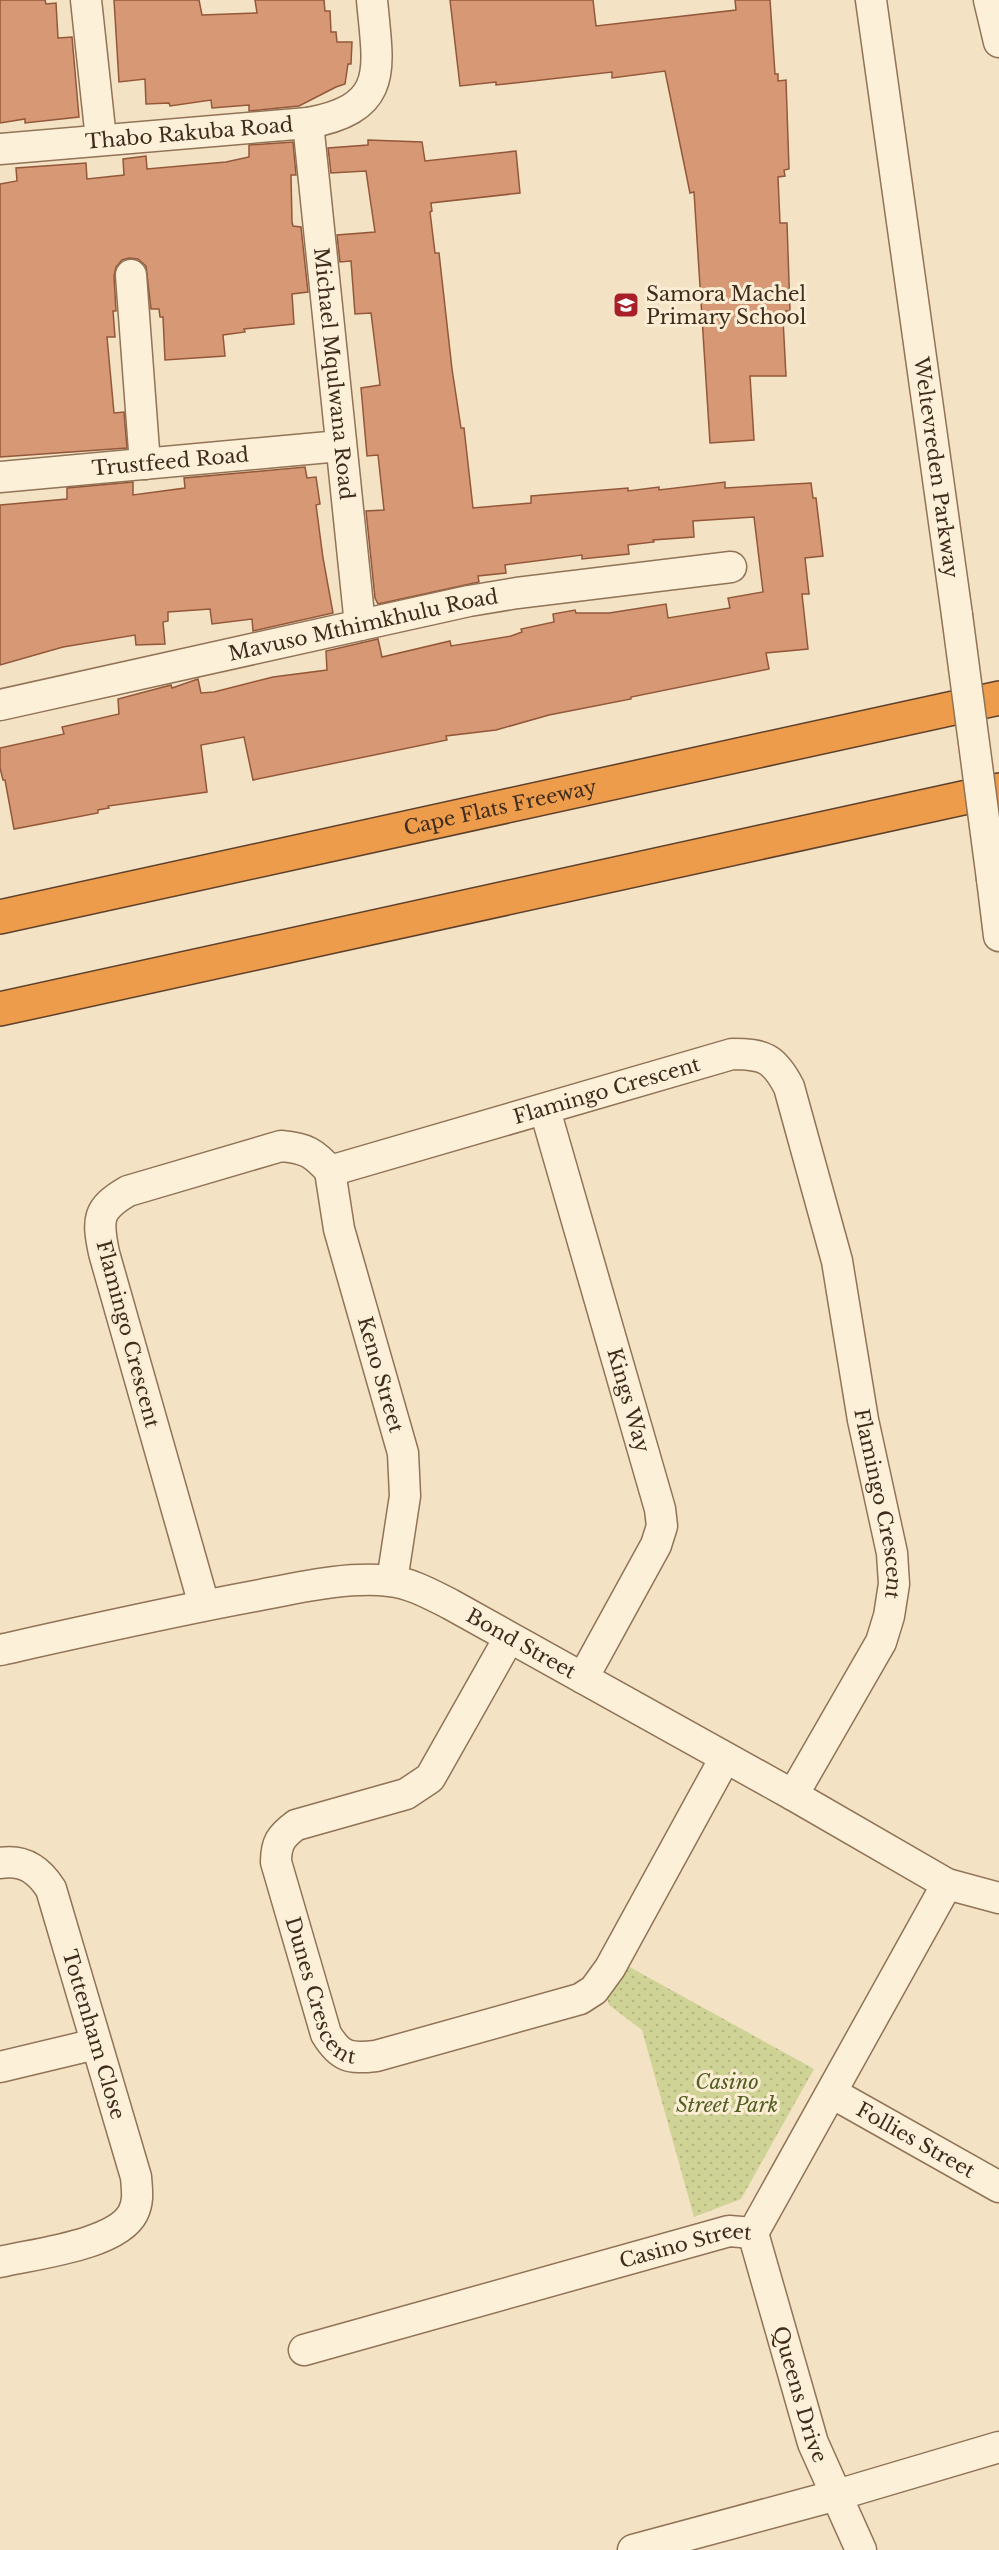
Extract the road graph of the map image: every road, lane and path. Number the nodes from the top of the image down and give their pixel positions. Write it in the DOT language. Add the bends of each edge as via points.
graph roads {
  1 [pos="86,0"];
  2 [pos="372,0"];
  3 [pos="871,0"];
  4 [pos="989,0"];
  5 [pos="999,42"];
  6 [pos="308,123"];
  7 [pos="100,139"];
  8 [pos="0,149"];
  9 [pos="131,275"];
  10 [pos="340,446"];
  11 [pos="145,464"];
  12 [pos="0,477"];
  13 [pos="731,567"];
  14 [pos="360,625"];
  15 [pos="999,698"];
  16 [pos="0,705"];
  17 [pos="999,790"];
  18 [pos="0,917"];
  19 [pos="999,936"];
  20 [pos="0,1009"];
  21 [pos="545,1110"];
  22 [pos="330,1171"];
  23 [pos="392,1581"];
  24 [pos="204,1605"];
  25 [pos="509,1638"];
  26 [pos="0,1650"];
  27 [pos="583,1678"];
  28 [pos="725,1758"];
  29 [pos="793,1795"];
  30 [pos="13,1864"];
  31 [pos="946,1884"];
  32 [pos="999,1898"];
  33 [pos="96,2044"];
  34 [pos="0,2067"];
  35 [pos="832,2093"];
  36 [pos="999,2187"];
  37 [pos="753,2233"];
  38 [pos="0,2262"];
  39 [pos="304,2350"];
  40 [pos="999,2447"];
  41 [pos="837,2495"];
  42 [pos="633,2550"];
  43 [pos="861,2550"];
  1 -- 7 [label="street"];
  2 -- 6 [label="street, Thabo Rakuba Road" via="377,72 371,91 348,112"];
  3 -- 19 [label="street, Weltevreden Parkway, bridge"];
  4 -- 5 [label="street"];
  6 -- 7 [label="street, Thabo Rakuba Road"];
  6 -- 10 [label="street, Michael Mqulwana Road"];
  7 -- 8 [label="street, Thabo Rakuba Road"];
  9 -- 11 [label="street"];
  10 -- 11 [label="street, Trustfeed Road"];
  10 -- 14 [label="street, Michael Mqulwana Road"];
  11 -- 12 [label="street, Trustfeed Road"];
  13 -- 14 [label="street, Mavuso Mthimkhulu Road" via="517,593"];
  14 -- 16 [label="street, Mavuso Mthimkhulu Road"];
  15 -- 18 [label="highway, Cape Flats Freeway"];
  17 -- 20 [label="highway"];
  21 -- 22 [label="street, Flamingo Crescent"];
  21 -- 27 [label="street, Kings Way" via="662,1526 656,1545"];
  21 -- 29 [label="street, Flamingo Crescent" via="732,1054 768,1058 789,1087 837,1261 863,1420 892,1553 894,1584 881,1642"];
  22 -- 23 [label="street, Keno Street" via="339,1229 403,1453 405,1496"];
  22 -- 24 [label="street, Flamingo Crescent" via="315,1155 298,1147 281,1146 128,1191 110,1202 100,1215 104,1253"];
  23 -- 24 [label="street, Bond Street" via="313,1585"];
  23 -- 25 [label="street, Bond Street" via="450,1604"];
  24 -- 26 [label="street, Bond Street"];
  25 -- 27 [label="street, Bond Street"];
  25 -- 28 [label="street, Dunes Crescent" via="430,1778 406,1794 296,1825 276,1847 276,1862 326,2034 334,2048 344,2055 376,2056 580,1999 594,1990 610,1968"];
  27 -- 28 [label="street, Bond Street"];
  28 -- 29 [label="street, Bond Street"];
  29 -- 31 [label="street, Bond Street"];
  30 -- 33 [label="street, Tottenham Close" via="41,1873 51,1889"];
  31 -- 32 [label="street, Bond Street"];
  31 -- 35 [label="street, Casino Street"];
  33 -- 34 [label="street"];
  33 -- 38 [label="street, Tottenham Close" via="136,2177 138,2198 132,2215 120,2230 98,2240"];
  35 -- 36 [label="street, Follies Street"];
  35 -- 37 [label="street, Casino Street"];
  37 -- 39 [label="street, Casino Street" via="729,2231"];
  37 -- 41 [label="street, Queens Drive" via="813,2443"];
  40 -- 41 [label="street"];
  41 -- 42 [label="street"];
  41 -- 43 [label="street, Queens Drive"];
}
